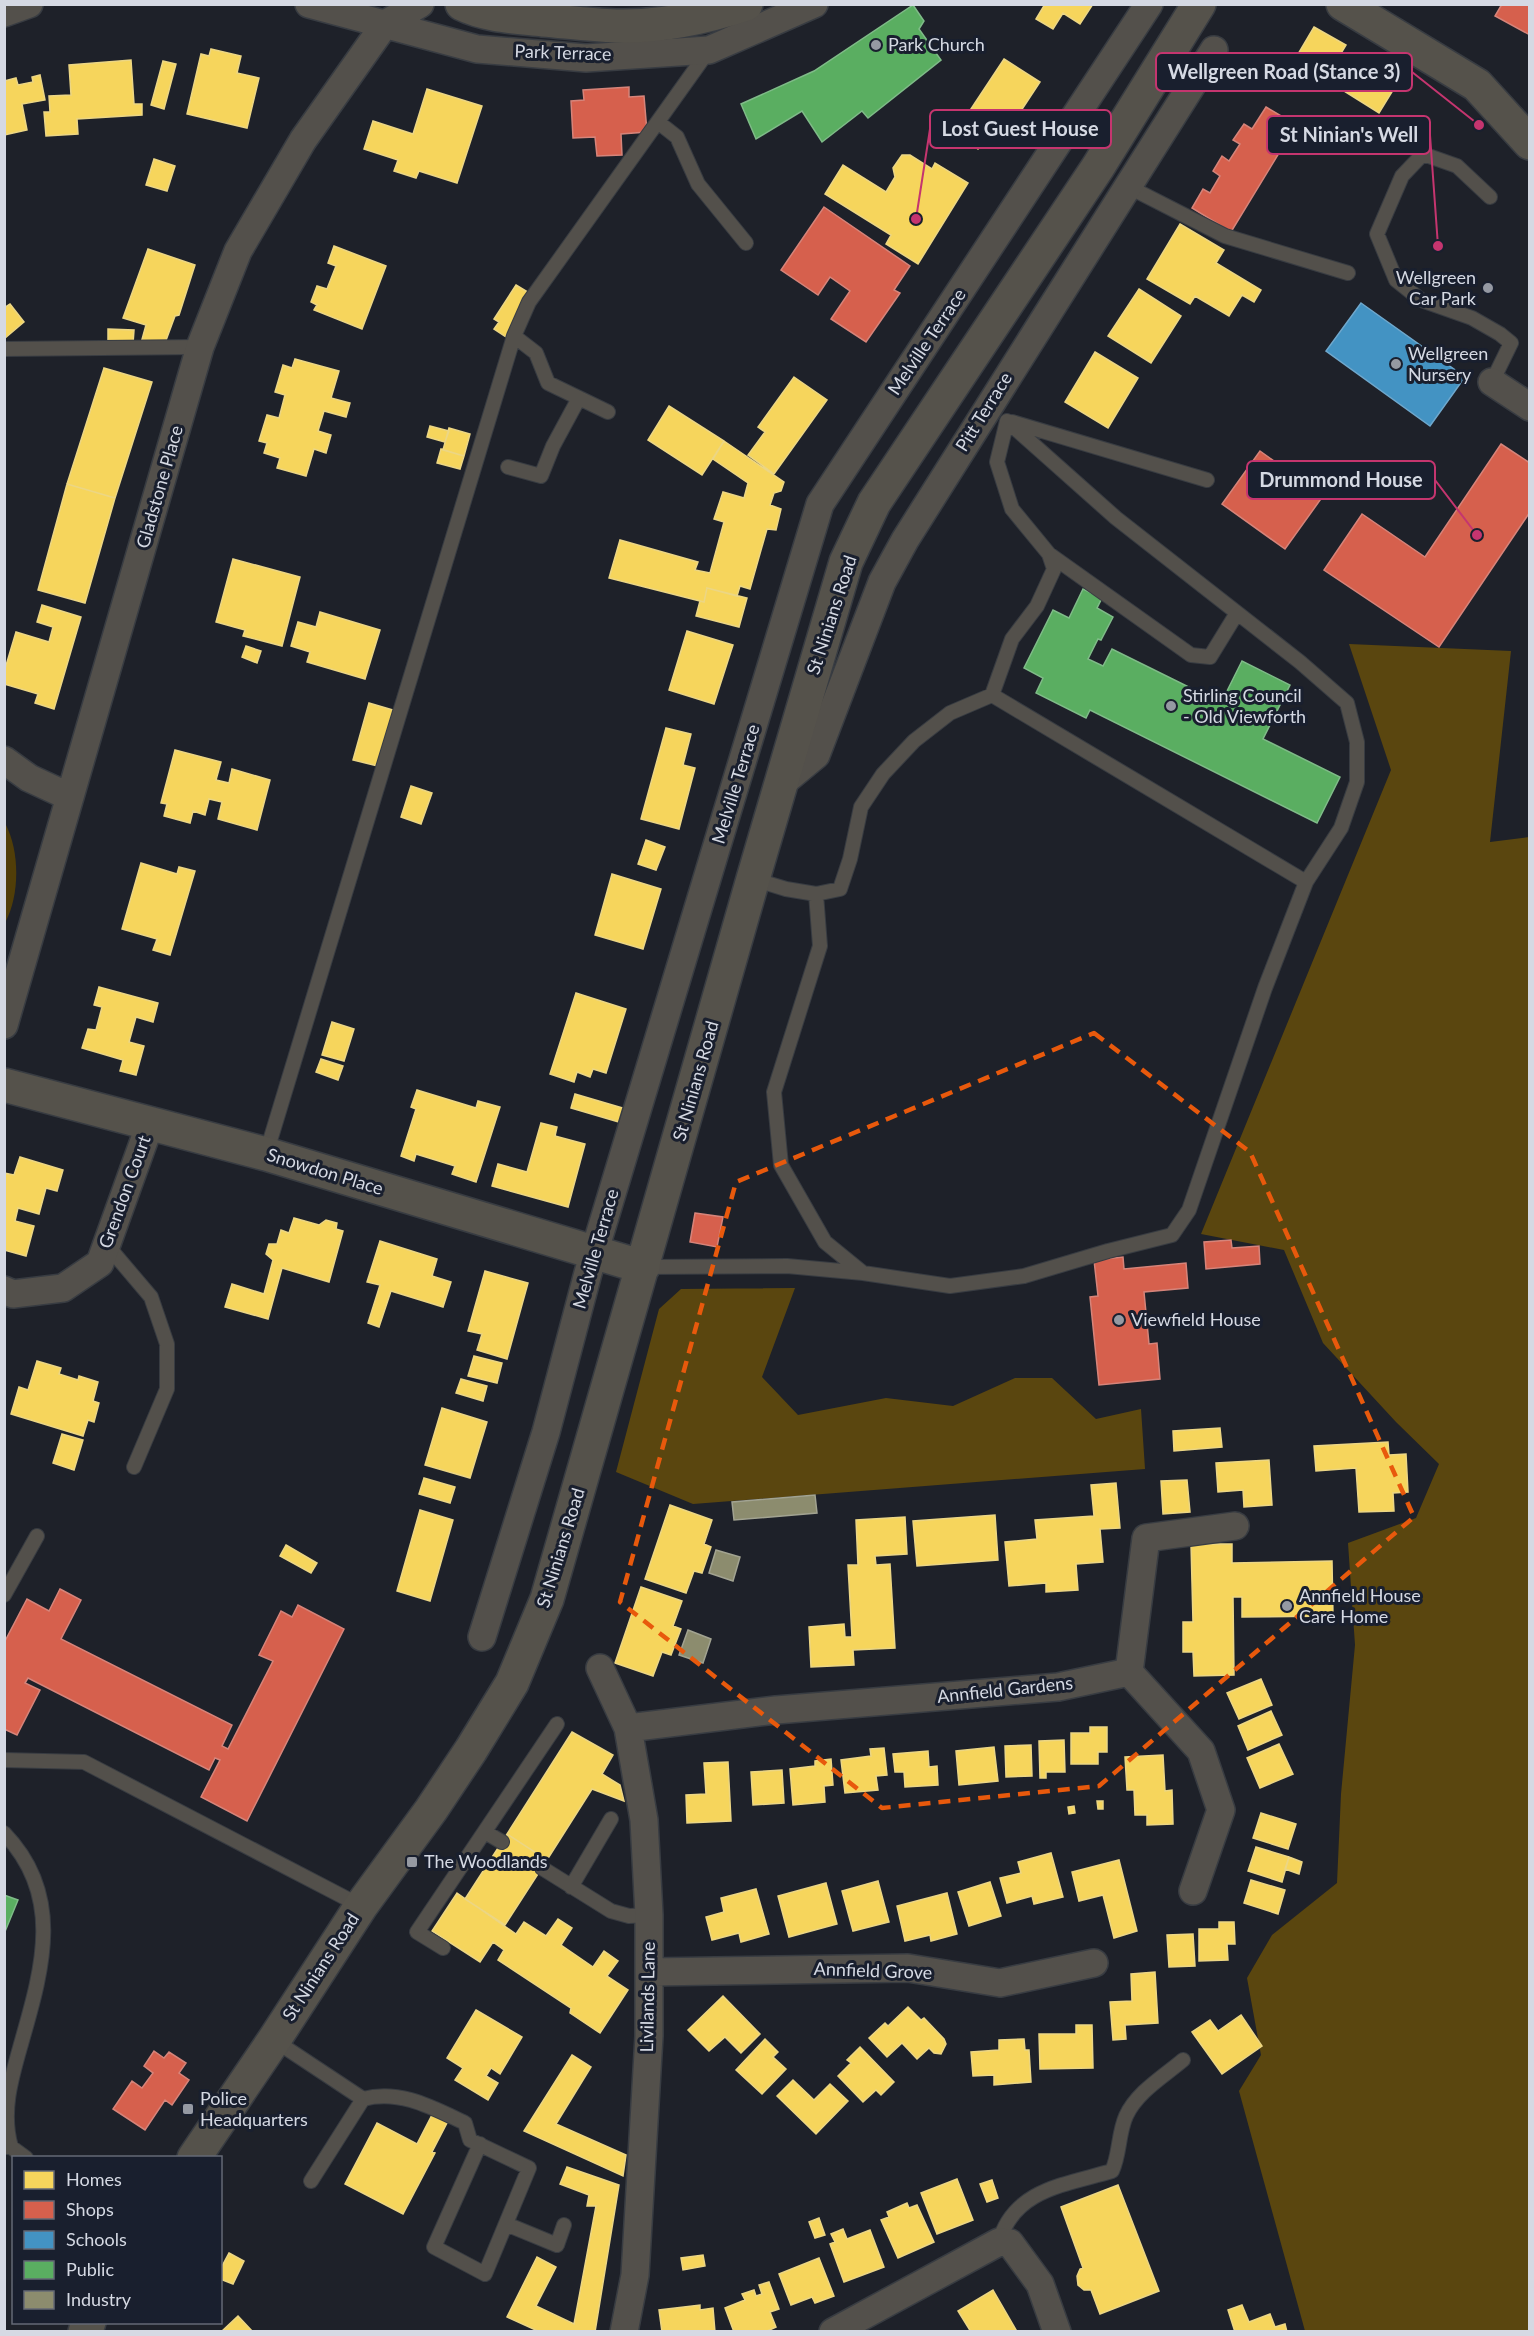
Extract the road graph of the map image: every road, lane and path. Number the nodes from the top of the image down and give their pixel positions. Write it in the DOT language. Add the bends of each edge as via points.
graph roads {
  1 [pos="29,4"];
  2 [pos="309,4"];
  3 [pos="420,4"];
  4 [pos="462,4"];
  5 [pos="746,4"];
  6 [pos="814,4"];
  7 [pos="1149,4"];
  8 [pos="1199,4"];
  9 [pos="1343,4"];
  10 [pos="4,13"];
  11 [pos="385,24"];
  12 [pos="710,50"];
  13 [pos="1214,50"];
  14 [pos="658,122"];
  15 [pos="1530,143"];
  16 [pos="1098,168"];
  17 [pos="1129,187"];
  18 [pos="1490,197"];
  19 [pos="746,243"];
  20 [pos="1348,273"];
  21 [pos="514,336"];
  22 [pos="200,347"];
  23 [pos="4,349"];
  24 [pos="1491,382"];
  25 [pos="579,398"];
  26 [pos="1530,407"];
  27 [pos="608,412"];
  28 [pos="1007,421"];
  29 [pos="508,467"];
  30 [pos="1207,480"];
  31 [pos="1049,554"];
  32 [pos="1237,613"];
  33 [pos="992,695"];
  34 [pos="4,760"];
  35 [pos="780,784"];
  36 [pos="70,797"];
  37 [pos="753,879"];
  38 [pos="1306,882"];
  39 [pos="816,894"];
  40 [pos="4,1025"];
  41 [pos="4,1085"];
  42 [pos="150,1124"];
  43 [pos="266,1154"];
  44 [pos="106,1244"];
  45 [pos="595,1254"];
  46 [pos="643,1268"];
  47 [pos="863,1273"];
  48 [pos="4,1290"];
  49 [pos="134,1467"];
  50 [pos="1235,1526"];
  51 [pos="37,1536"];
  52 [pos="4,1595"];
  53 [pos="482,1637"];
  54 [pos="600,1668"];
  55 [pos="1129,1672"];
  56 [pos="557,1724"];
  57 [pos="628,1728"];
  58 [pos="4,1760"];
  59 [pos="611,1819"];
  60 [pos="485,1832"];
  61 [pos="4,1833"];
  62 [pos="502,1842"];
  63 [pos="542,1868"];
  64 [pos="571,1887"];
  65 [pos="1193,1891"];
  66 [pos="361,1906"];
  67 [pos="649,1915"];
  68 [pos="443,1948"];
  69 [pos="1094,1963"];
  70 [pos="650,1972"];
  71 [pos="274,2040"];
  72 [pos="1183,2060"];
  73 [pos="363,2098"];
  74 [pos="480,2144"];
  75 [pos="8,2147"];
  76 [pos="24,2156"];
  77 [pos="195,2156"];
  78 [pos="311,2181"];
  79 [pos="506,2224"];
  80 [pos="564,2225"];
  81 [pos="1004,2243"];
  82 [pos="624,2331"];
  83 [pos="833,2331"];
  84 [pos="1057,2331"];
  1 -- 10 [label="street"];
  2 -- 11 [label="street, Park Terrace"];
  3 -- 11 [label="street, Gladstone Place"];
  4 -- 5 [label="street" via="473,10 522,18 617,26 641,20 670,22"];
  6 -- 12 [label="street, Park Terrace"];
  7 -- 45 [label="street, Melville Terrace" via="820,504"];
  8 -- 16 [label="street, St Ninians Road"];
  9 -- 15 [label="street" via="1477,85"];
  11 -- 12 [label="street, Park Terrace" via="477,49 586,58"];
  11 -- 22 [label="street, Gladstone Place" via="303,140 238,251"];
  12 -- 14 [label="lane"];
  13 -- 17 [label="street, Pitt Terrace"];
  14 -- 19 [label="lane" via="677,137 698,184"];
  14 -- 21 [label="lane" via="529,302"];
  16 -- 17 [label="street"];
  16 -- 35 [label="street, St Ninians Road" via="874,504 846,562"];
  17 -- 20 [label="lane" via="1225,236"];
  17 -- 35 [label="street, Pitt Terrace" via="905,540 882,582 816,755"];
  18 -- 24 [label="lane" via="1457,166 1424,154 1402,176 1377,234 1396,280 1421,300 1472,318 1511,343"];
  21 -- 25 [label="lane" via="536,353 548,383"];
  21 -- 43 [label="lane"];
  22 -- 23 [label="lane"];
  22 -- 36 [label="street, Gladstone Place"];
  24 -- 26 [label="street"];
  25 -- 27 [label="lane"];
  25 -- 29 [label="lane" via="542,476"];
  28 -- 30 [label="lane"];
  28 -- 31 [label="lane" via="997,462 1012,509"];
  28 -- 32 [label="lane" via="1116,518"];
  31 -- 32 [label="lane" via="1191,655 1210,657"];
  31 -- 33 [label="lane" via="1054,569 1037,606 1012,639"];
  32 -- 38 [label="lane" via="1347,703 1357,742 1357,782 1341,828"];
  33 -- 38 [label="lane"];
  33 -- 39 [label="lane" via="950,713 914,741 883,774 861,807 840,889"];
  34 -- 36 [label="street" via="29,778"];
  35 -- 37 [label="street, St Ninians Road"];
  36 -- 40 [label="street, Gladstone Place"];
  37 -- 39 [label="lane"];
  37 -- 46 [label="street, St Ninians Road"];
  38 -- 47 [label="lane" via="1265,988 1189,1210 1172,1235 1024,1276 950,1286"];
  39 -- 47 [label="lane" via="820,946 774,1092 781,1165 825,1242"];
  41 -- 42 [label="street, Snowdon Place"];
  42 -- 43 [label="street, Snowdon Place"];
  42 -- 44 [label="street, Grendon Court"];
  43 -- 45 [label="street, Snowdon Place"];
  44 -- 48 [label="street, Grendon Court" via="99,1263 63,1288 14,1294"];
  44 -- 49 [label="lane" via="151,1297 167,1344 167,1389"];
  45 -- 46 [label="street, Snowdon Place"];
  45 -- 53 [label="street, Melville Terrace" via="546,1432"];
  46 -- 47 [label="lane" via="787,1266"];
  46 -- 66 [label="street, St Ninians Road" via="547,1599 512,1683 431,1810"];
  50 -- 55 [label="street" via="1146,1538"];
  51 -- 52 [label="lane"];
  54 -- 57 [label="street, Livilands Lane"];
  55 -- 57 [label="street, Annfield Gardens" via="1058,1687 776,1710"];
  55 -- 65 [label="street" via="1201,1751 1221,1810"];
  56 -- 60 [label="lane"];
  57 -- 67 [label="street, Livilands Lane" via="644,1820"];
  58 -- 66 [label="lane" via="84,1762"];
  59 -- 64 [label="lane"];
  60 -- 62 [label="lane"];
  60 -- 68 [label="lane" via="417,1932"];
  61 -- 75 [label="lane" via="27,1863 41,1893 45,1929 38,1979 5,2112"];
  63 -- 64 [label="lane"];
  64 -- 67 [label="lane" via="611,1911 629,1916"];
  66 -- 71 [label="street, St Ninians Road"];
  67 -- 70 [label="street, Livilands Lane"];
  69 -- 70 [label="street, Annfield Grove" via="1000,1983 908,1968"];
  70 -- 82 [label="street, Livilands Lane" via="635,2275"];
  71 -- 73 [label="lane"];
  71 -- 77 [label="street, St Ninians Road"];
  72 -- 81 [label="lane" via="1137,2097 1126,2116 1112,2171 1029,2198 1004,2225"];
  73 -- 74 [label="lane" via="379,2094 418,2101 465,2123 470,2140"];
  73 -- 78 [label="lane"];
  74 -- 79 [label="lane" via="529,2168"];
  74 -- 79 [label="lane" via="434,2247 485,2274"];
  75 -- 76 [label="lane"];
  79 -- 80 [label="lane" via="557,2245"];
  81 -- 83 [label="street"];
  81 -- 84 [label="street" via="1040,2284"];
}
